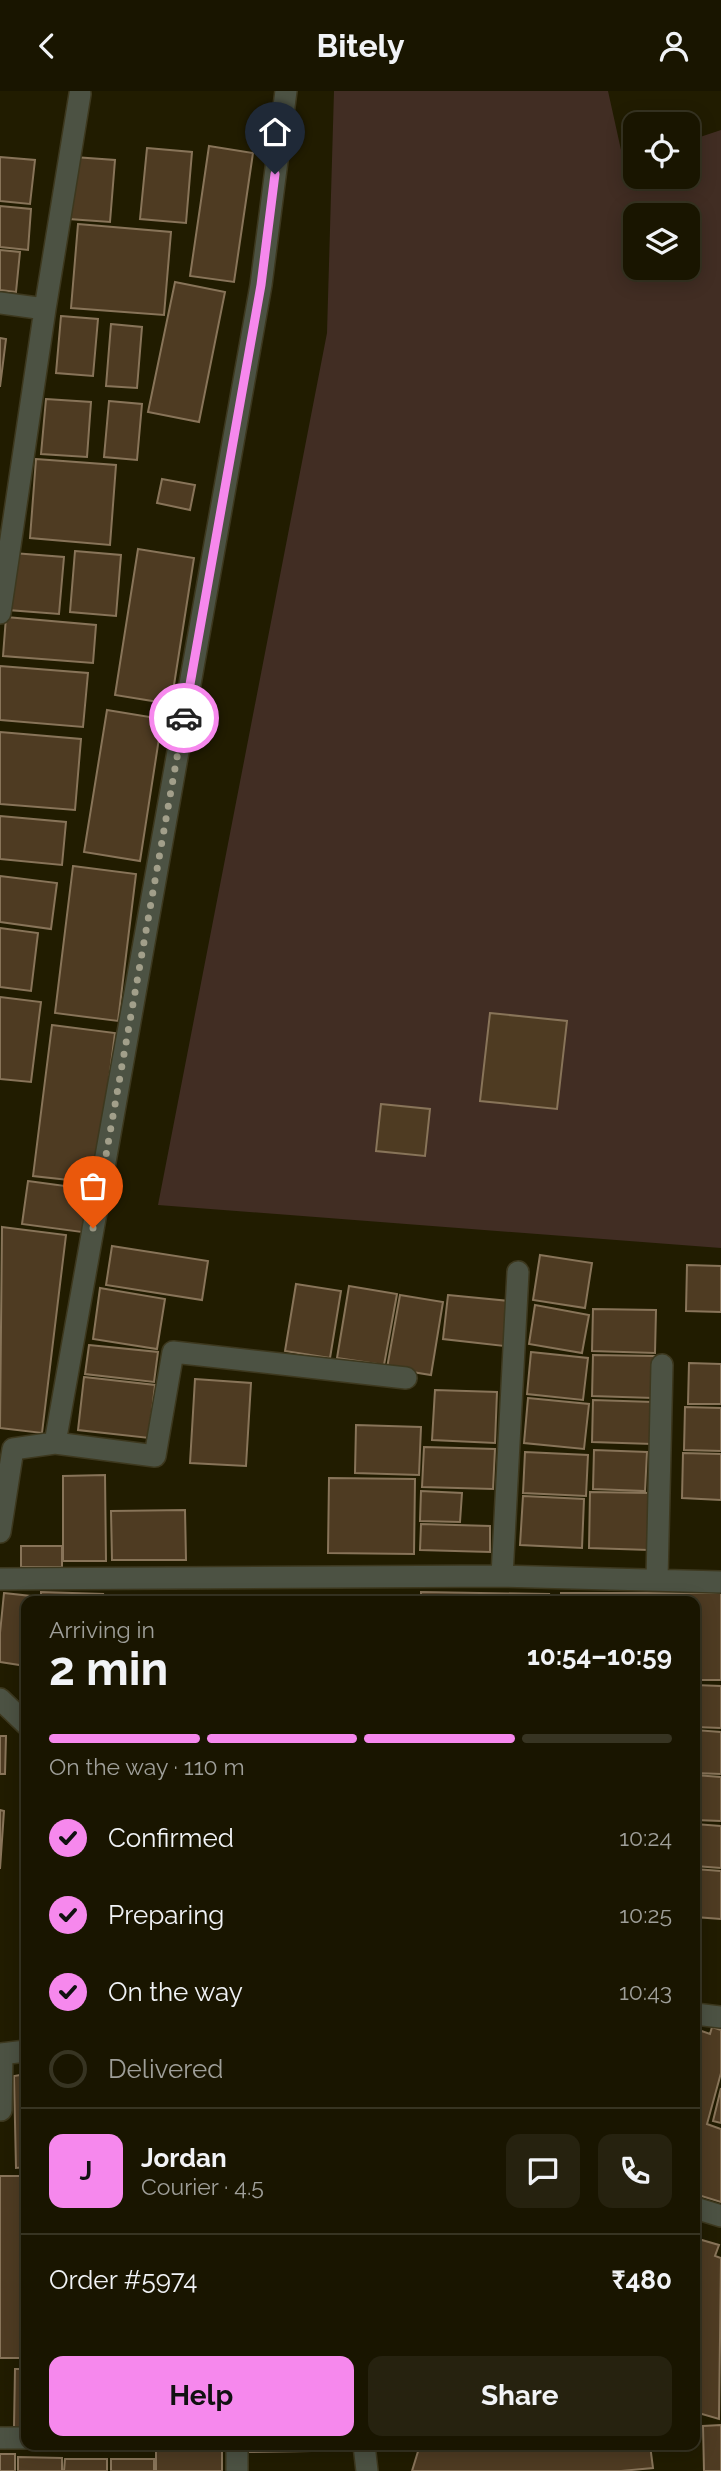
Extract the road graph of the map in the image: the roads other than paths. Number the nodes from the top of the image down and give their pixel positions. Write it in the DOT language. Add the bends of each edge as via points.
graph roads {
  1 [pos="286,91"];
  2 [pos="80,94"];
  3 [pos="0,303"];
  4 [pos="45,309"];
  5 [pos="0,613"];
  6 [pos="518,1272"];
  7 [pos="663,1365"];
  8 [pos="406,1378"];
  9 [pos="55,1443"];
  10 [pos="0,1531"];
  11 [pos="502,1576"];
  12 [pos="0,1579"];
  13 [pos="657,1579"];
  14 [pos="721,1582"];
  15 [pos="0,1699"];
  16 [pos="21,1719"];
  17 [pos="700,2015"];
  18 [pos="721,2017"];
  19 [pos="21,2052"];
  20 [pos="1,2054"];
  21 [pos="1,2111"];
  22 [pos="700,2209"];
  23 [pos="721,2215"];
  24 [pos="0,2438"];
  25 [pos="21,2438"];
  26 [pos="237,2450"];
  27 [pos="365,2450"];
  28 [pos="237,2471"];
  29 [pos="367,2471"];
  1 -- 9 [label="street" via="261,285"];
  2 -- 4 [label="street"];
  3 -- 4 [label="street"];
  4 -- 5 [label="street"];
  6 -- 11 [label="street"];
  7 -- 13 [label="street"];
  8 -- 9 [label="street" via="173,1352 155,1456"];
  9 -- 10 [label="street" via="13,1449"];
  11 -- 12 [label="street"];
  11 -- 13 [label="street"];
  13 -- 14 [label="street"];
  15 -- 16 [label="street"];
  17 -- 18 [label="street"];
  19 -- 20 [label="street"];
  20 -- 21 [label="street"];
  22 -- 23 [label="street"];
  24 -- 25 [label="street"];
  26 -- 28 [label="street"];
  27 -- 29 [label="street"];
}
